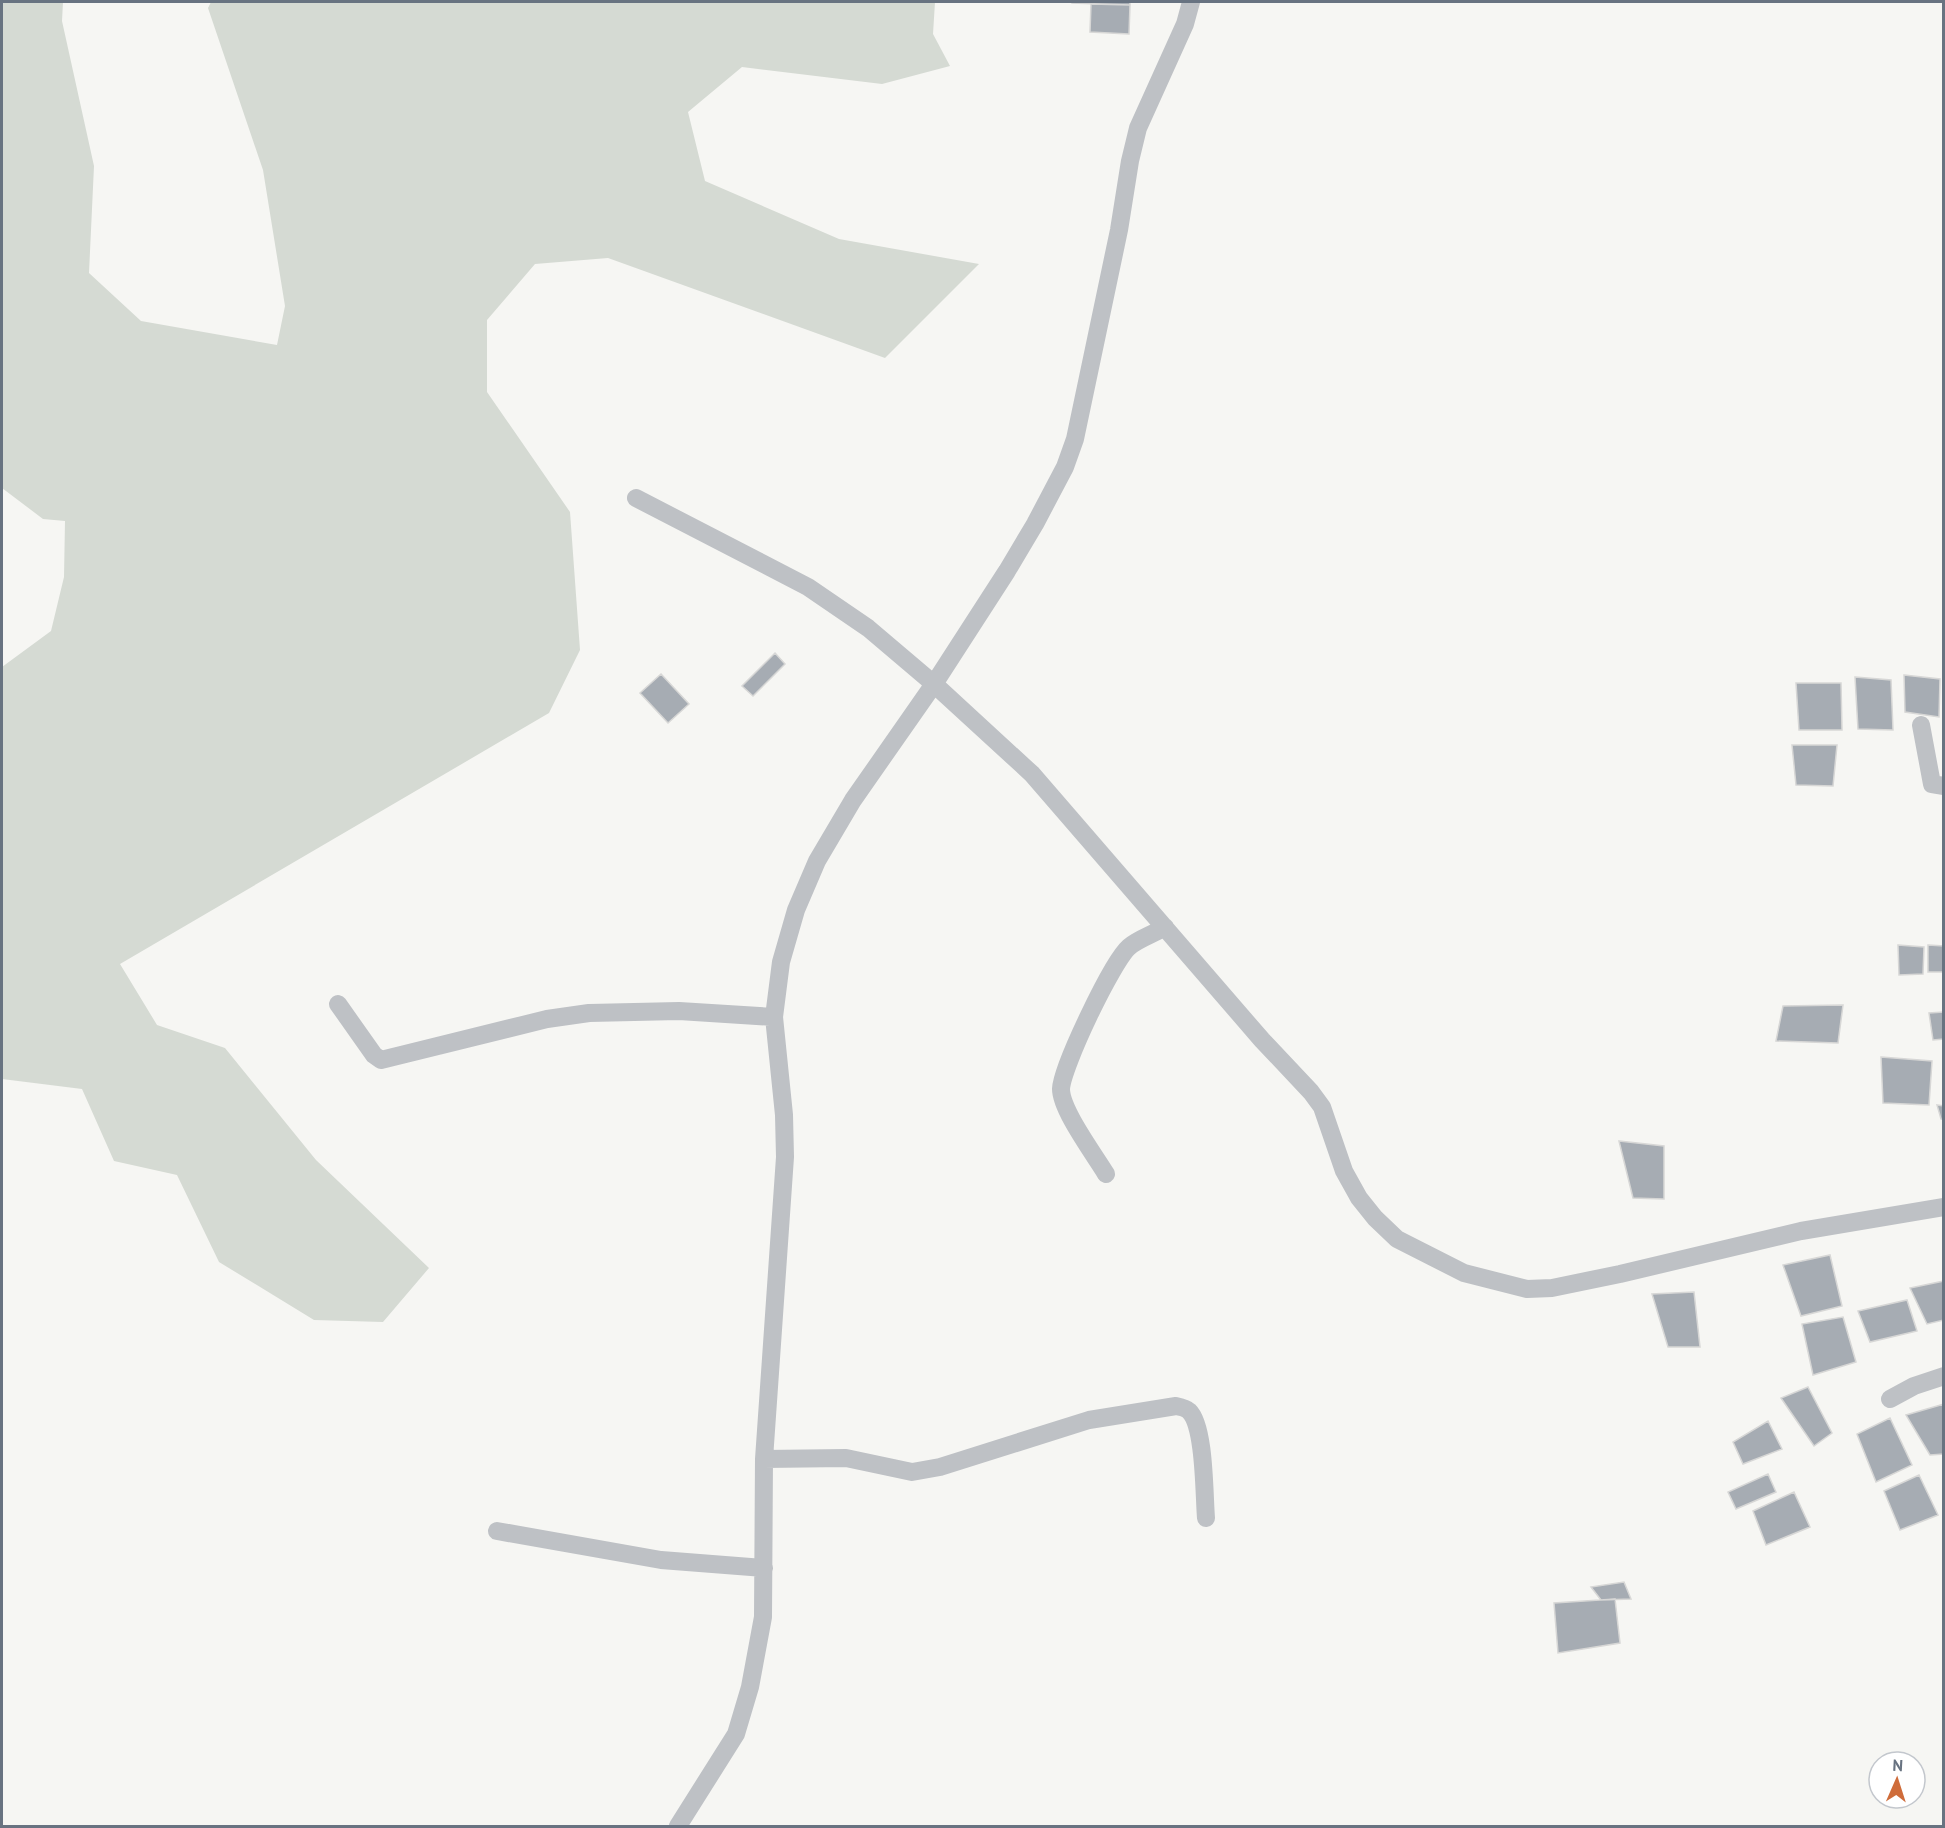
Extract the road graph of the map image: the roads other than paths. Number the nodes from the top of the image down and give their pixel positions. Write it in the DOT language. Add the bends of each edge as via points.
graph roads {
  1 [pos="1191,2"];
  2 [pos="636,498"];
  3 [pos="933,684"];
  4 [pos="1921,725"];
  5 [pos="1944,786"];
  6 [pos="1165,927"];
  7 [pos="338,1004"];
  8 [pos="774,1017"];
  9 [pos="1106,1174"];
  10 [pos="1944,1207"];
  11 [pos="1944,1376"];
  12 [pos="1890,1399"];
  13 [pos="764,1459"];
  14 [pos="1206,1518"];
  15 [pos="498,1531"];
  16 [pos="764,1568"];
  17 [pos="678,1827"];
  1 -- 3 [label="street" via="1138,128 1075,439 1065,467 1008,571"];
  2 -- 3 [label="street" via="808,586 868,628"];
  3 -- 6 [label="street" via="1032,774"];
  3 -- 8 [label="street" via="853,800 817,861 796,910 781,962"];
  4 -- 5 [label="street" via="1932,784"];
  6 -- 9 [label="street" via="1129,946 1116,962 1066,1069 1061,1088 1064,1103"];
  6 -- 10 [label="street" via="1322,1107 1344,1171 1375,1218 1397,1239 1464,1273 1527,1289 1552,1288 1801,1232"];
  7 -- 8 [label="street" via="381,1060 547,1019 589,1013 679,1011"];
  8 -- 13 [label="street" via="785,1157"];
  11 -- 12 [label="street"];
  13 -- 14 [label="street" via="846,1458 912,1472 940,1467 1089,1420 1176,1406 1188,1409 1200,1431"];
  13 -- 16 [label="street"];
  15 -- 16 [label="street" via="661,1560"];
  16 -- 17 [label="street" via="763,1617 750,1687 736,1734"];
}
